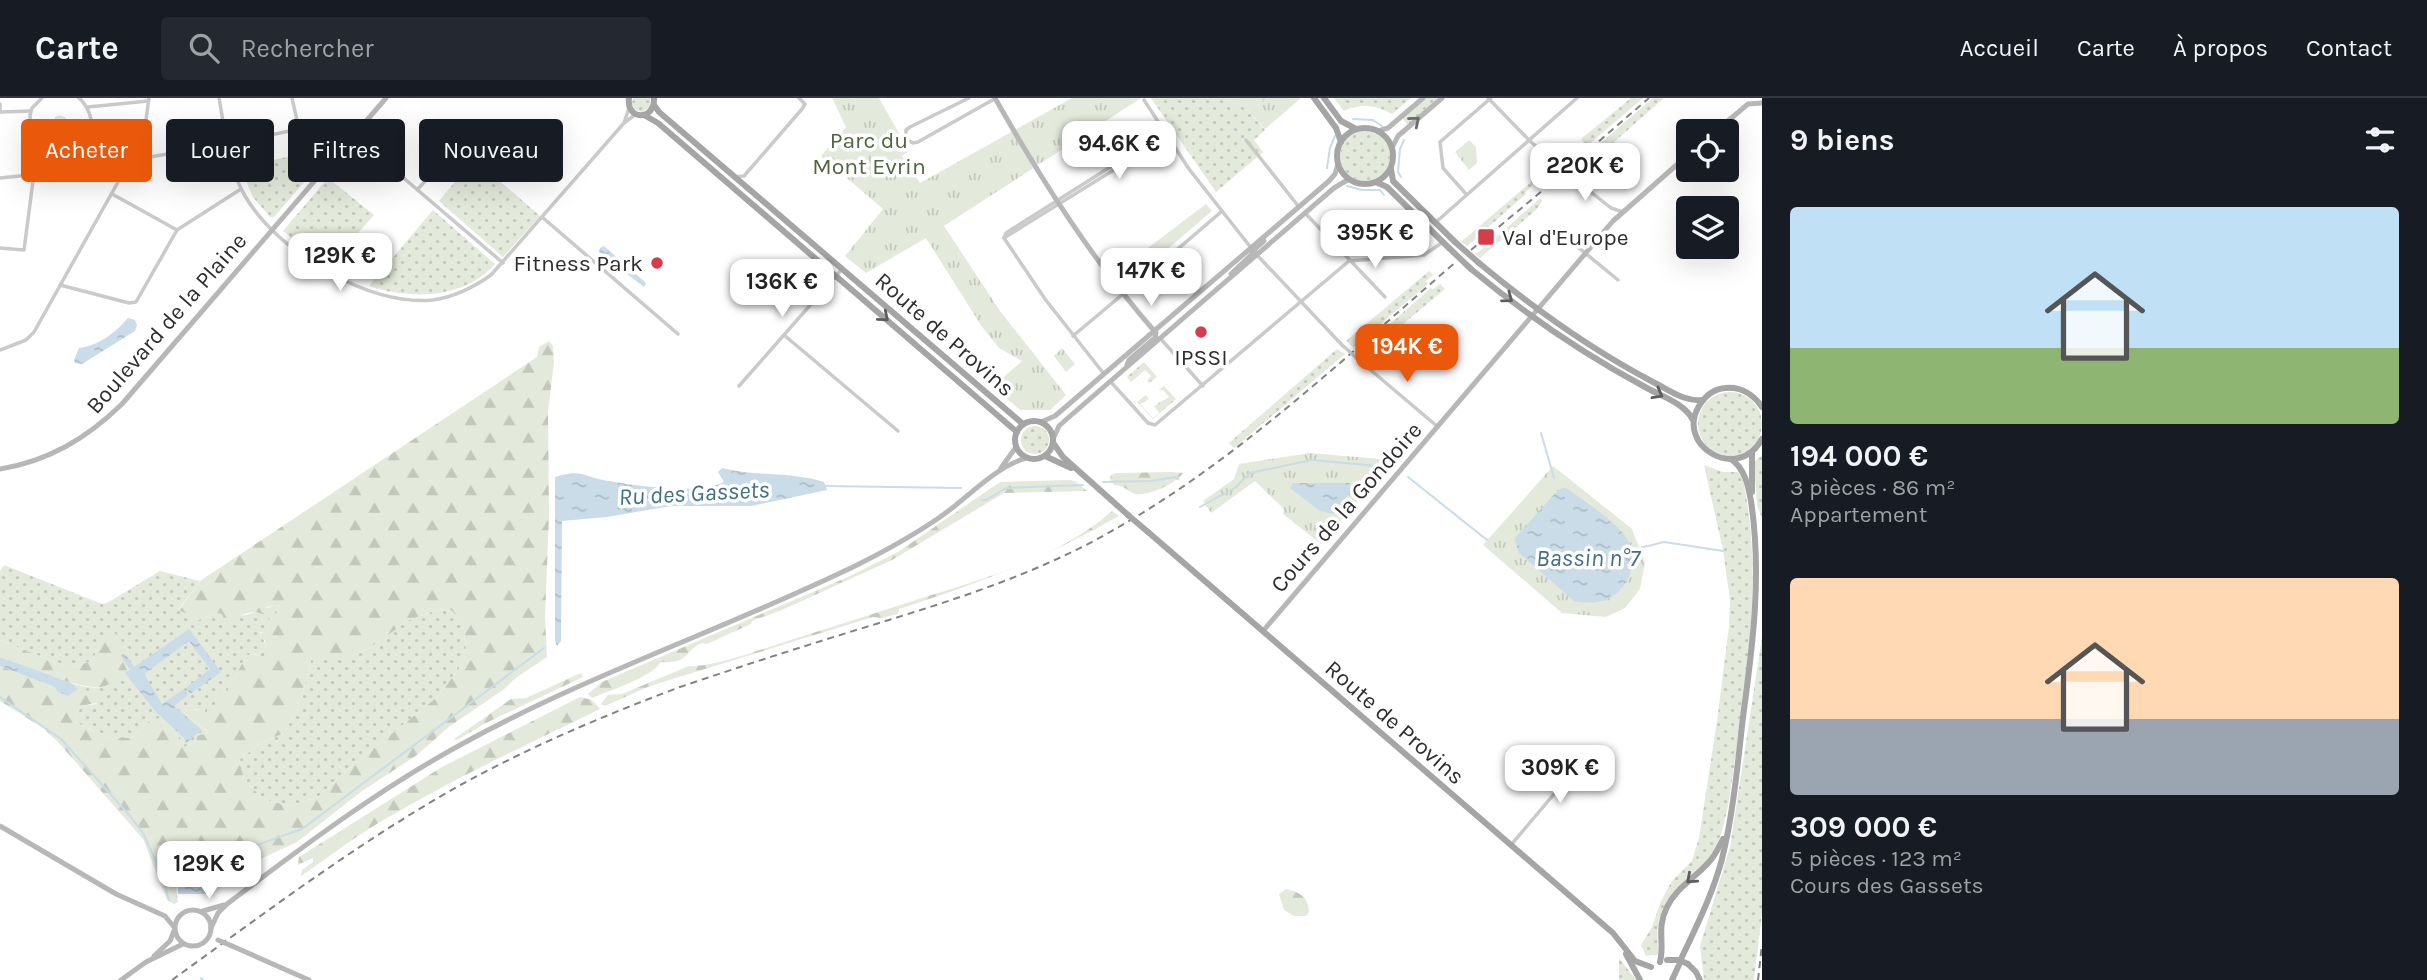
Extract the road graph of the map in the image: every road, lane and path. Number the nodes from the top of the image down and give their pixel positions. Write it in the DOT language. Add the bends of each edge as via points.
graph roads {
  1 [pos="42,98"];
  2 [pos="79,98"];
  3 [pos="219,98"];
  4 [pos="292,98"];
  5 [pos="386,98"];
  6 [pos="799,98"];
  7 [pos="969,98"];
  8 [pos="996,98"];
  9 [pos="1314,98"];
  10 [pos="1324,98"];
  11 [pos="1423,98"];
  12 [pos="1442,98"];
  13 [pos="1577,98"];
  14 [pos="1489,99"];
  15 [pos="149,100"];
  16 [pos="1144,100"];
  17 [pos="628,101"];
  18 [pos="1749,101"];
  19 [pos="654,102"];
  20 [pos="1762,103"];
  21 [pos="0,104"];
  22 [pos="88,107"];
  23 [pos="31,111"];
  24 [pos="0,112"];
  25 [pos="636,114"];
  26 [pos="644,115"];
  27 [pos="31,119"];
  28 [pos="91,119"];
  29 [pos="146,119"];
  30 [pos="223,119"];
  31 [pos="297,119"];
  32 [pos="367,119"];
  33 [pos="1729,119"];
  34 [pos="624,122"];
  35 [pos="1356,129"];
  36 [pos="1378,131"];
  37 [pos="1166,135"];
  38 [pos="1246,140"];
  39 [pos="1529,140"];
  40 [pos="1340,142"];
  41 [pos="1392,148"];
  42 [pos="1338,164"];
  43 [pos="1676,166"];
  44 [pos="1391,168"];
  45 [pos="21,176"];
  46 [pos="744,176"];
  47 [pos="733,177"];
  48 [pos="0,178"];
  49 [pos="405,178"];
  50 [pos="1349,179"];
  51 [pos="32,182"];
  52 [pos="117,182"];
  53 [pos="238,182"];
  54 [pos="313,182"];
  55 [pos="424,182"];
  56 [pos="1377,182"];
  57 [pos="747,188"];
  58 [pos="418,189"];
  59 [pos="241,190"];
  60 [pos="111,194"];
  61 [pos="1466,194"];
  62 [pos="1058,203"];
  63 [pos="1299,206"];
  64 [pos="1611,208"];
  65 [pos="1221,211"];
  66 [pos="1624,212"];
  67 [pos="1305,214"];
  68 [pos="542,217"];
  69 [pos="1615,220"];
  70 [pos="1434,223"];
  71 [pos="272,229"];
  72 [pos="177,230"];
  73 [pos="1562,234"];
  74 [pos="1443,242"];
  75 [pos="0,248"];
  76 [pos="1254,251"];
  77 [pos="1586,254"];
  78 [pos="1349,261"];
  79 [pos="503,263"];
  80 [pos="842,269"];
  81 [pos="836,275"];
  82 [pos="1618,280"];
  83 [pos="60,285"];
  84 [pos="1124,294"];
  85 [pos="1385,297"];
  86 [pos="1300,303"];
  87 [pos="1536,313"];
  88 [pos="678,334"];
  89 [pos="1157,334"];
  90 [pos="784,335"];
  91 [pos="1073,336"];
  92 [pos="0,351"];
  93 [pos="1104,374"];
  94 [pos="1112,383"];
  95 [pos="739,386"];
  96 [pos="1203,386"];
  97 [pos="1703,400"];
  98 [pos="1762,407"];
  99 [pos="1693,420"];
  100 [pos="1041,422"];
  101 [pos="1023,424"];
  102 [pos="1438,427"];
  103 [pos="898,431"];
  104 [pos="1017,432"];
  105 [pos="1762,439"];
  106 [pos="1054,440"];
  107 [pos="1760,446"];
  108 [pos="1016,447"];
  109 [pos="1752,452"];
  110 [pos="1045,456"];
  111 [pos="1026,458"];
  112 [pos="1731,459"];
  113 [pos="0,469"];
  114 [pos="996,473"];
  115 [pos="1085,477"];
  116 [pos="1762,586"];
  117 [pos="1762,598"];
  118 [pos="1263,631"];
  119 [pos="1592,750"];
  120 [pos="1728,823"];
  121 [pos="0,826"];
  122 [pos="1511,845"];
  123 [pos="227,904"];
  124 [pos="200,911"];
  125 [pos="180,915"];
  126 [pos="166,916"];
  127 [pos="174,929"];
  128 [pos="211,929"];
  129 [pos="218,940"];
  130 [pos="1619,940"];
  131 [pos="206,941"];
  132 [pos="183,944"];
  133 [pos="1663,961"];
  134 [pos="146,962"];
  135 [pos="1683,962"];
  136 [pos="1651,967"];
  137 [pos="121,980"];
  138 [pos="309,980"];
  139 [pos="1641,980"];
  140 [pos="1674,980"];
  141 [pos="1700,980"];
  1 -- 23 [label="street"];
  2 -- 22 [label="street"];
  3 -- 30 [label="street"];
  4 -- 31 [label="street"];
  5 -- 32 [label="main road, Boulevard de la Plaine"];
  6 -- 46 [label="street" via="805,104 802,109"];
  7 -- 8 [label="street" via="910,127 906,139 918,142"];
  8 -- 62 [label="main road"];
  9 -- 40 [label="main road" via="1336,128"];
  10 -- 35 [label="main road" via="1342,121"];
  11 -- 36 [label="main road"];
  41 -- 12 [label="main road, one-way" via="1398,136"];
  13 -- 39 [label="street"];
  14 -- 39 [label="street"];
  14 -- 61 [label="street" via="1440,142 1443,168"];
  15 -- 22 [label="street"];
  15 -- 29 [label="street"];
  16 -- 37 [label="street"];
  17 -- 25 [label="main road"];
  17 -- 34 [label="street"];
  18 -- 20 [label="main road"];
  18 -- 33 [label="main road"];
  19 -- 26 [label="main road"];
  19 -- 47 [label="main road, Route de Provins" via="659,112"];
  21 -- 24 [label="street"];
  22 -- 28 [label="street"];
  23 -- 24 [label="street"];
  23 -- 27 [label="street"];
  25 -- 26 [label="main road"];
  25 -- 34 [label="street"];
  26 -- 81 [label="main road, Route de Provins"];
  34 -- 68 [label="street"];
  35 -- 36 [label="main road"];
  35 -- 40 [label="main road"];
  36 -- 41 [label="main road"];
  37 -- 62 [label="street"];
  37 -- 65 [label="street"];
  38 -- 63 [label="street"];
  39 -- 61 [label="street"];
  39 -- 64 [label="street, bridge"];
  40 -- 42 [label="main road"];
  41 -- 44 [label="main road"];
  42 -- 50 [label="main road"];
  42 -- 63 [label="main road" via="1333,177"];
  43 -- 66 [label="main road, Cours de la Gondoire"];
  44 -- 56 [label="main road"];
  44 -- 70 [label="main road" via="1393,181"];
  45 -- 48 [label="street"];
  46 -- 47 [label="street"];
  46 -- 57 [label="street"];
  47 -- 57 [label="main road, Route de Provins"];
  49 -- 58 [label="street"];
  50 -- 56 [label="main road" via="1362,184"];
  50 -- 67 [label="main road"];
  51 -- 75 [label="street" via="24,250"];
  52 -- 60 [label="street"];
  53 -- 59 [label="street"];
  54 -- 71 [label="main road, Boulevard de la Plaine"];
  55 -- 58 [label="street"];
  56 -- 74 [label="main road"];
  57 -- 80 [label="main road, Route de Provins"];
  58 -- 79 [label="street"];
  59 -- 71 [label="street"];
  59 -- 72 [label="street"];
  60 -- 72 [label="street"];
  60 -- 83 [label="street"];
  61 -- 70 [label="street"];
  62 -- 84 [label="main road"];
  62 -- 91 [label="street" via="1004,238"];
  63 -- 76 [label="main road"];
  64 -- 66 [label="street"];
  64 -- 69 [label="street"];
  65 -- 76 [label="street"];
  65 -- 84 [label="street"];
  66 -- 69 [label="main road, Cours de la Gondoire"];
  67 -- 76 [label="main road"];
  67 -- 78 [label="street"];
  68 -- 79 [label="street"];
  68 -- 88 [label="street"];
  69 -- 77 [label="main road, Cours de la Gondoire"];
  70 -- 87 [label="main road, bridge"];
  71 -- 79 [label="street" via="334,276 374,293 405,299 453,296 478,284"];
  71 -- 113 [label="main road, Boulevard de la Plaine" via="106,420 65,448"];
  72 -- 83 [label="street" via="135,303"];
  73 -- 77 [label="street"];
  74 -- 78 [label="street" via="1424,255"];
  74 -- 87 [label="main road, one-way, bridge" via="1471,269"];
  76 -- 86 [label="street"];
  76 -- 89 [label="main road" via="1228,280"];
  76 -- 89 [label="main road" via="1189,301"];
  77 -- 82 [label="street"];
  77 -- 87 [label="main road, Cours de la Gondoire"];
  78 -- 85 [label="street"];
  78 -- 86 [label="street"];
  80 -- 81 [label="street"];
  80 -- 101 [label="main road, Route de Provins"];
  81 -- 90 [label="street"];
  81 -- 104 [label="main road, Route de Provins, one-way"];
  83 -- 92 [label="street" via="31,336"];
  84 -- 89 [label="main road"];
  84 -- 91 [label="street"];
  86 -- 96 [label="street"];
  86 -- 102 [label="street, bridge"];
  87 -- 97 [label="main road" via="1688,400"];
  87 -- 99 [label="main road, one-way" via="1606,365 1684,408"];
  87 -- 102 [label="main road, Cours de la Gondoire"];
  89 -- 93 [label="main road"];
  89 -- 94 [label="main road"];
  89 -- 96 [label="street"];
  90 -- 95 [label="street"];
  90 -- 103 [label="street"];
  91 -- 93 [label="street"];
  93 -- 100 [label="main road" via="1055,416"];
  94 -- 96 [label="street" via="1155,425"];
  94 -- 106 [label="main road" via="1059,426"];
  97 -- 98 [label="main road" via="1718,390 1737,388"];
  97 -- 99 [label="main road"];
  99 -- 112 [label="main road" via="1701,445"];
  100 -- 101 [label="main road"];
  100 -- 106 [label="main road" via="1049,427"];
  101 -- 104 [label="main road"];
  102 -- 118 [label="main road, Cours de la Gondoire"];
  104 -- 108 [label="main road"];
  105 -- 107 [label="main road"];
  106 -- 110 [label="main road"];
  106 -- 115 [label="main road" via="1063,457"];
  107 -- 109 [label="main road"];
  108 -- 111 [label="main road"];
  108 -- 114 [label="main road"];
  109 -- 112 [label="main road"];
  109 -- 116 [label="main road"];
  110 -- 111 [label="main road"];
  110 -- 115 [label="main road"];
  111 -- 114 [label="main road"];
  112 -- 120 [label="main road" via="1742,471 1748,489 1759,579 1756,635"];
  114 -- 123 [label="main road" via="940,517 856,565 462,744 374,798"];
  115 -- 118 [label="main road, Route de Provins, bridge"];
  117 -- 135 [label="main road" via="1727,846 1709,907"];
  118 -- 122 [label="main road, Route de Provins"];
  119 -- 122 [label="street"];
  120 -- 133 [label="main road, one-way" via="1711,860 1667,905 1660,928"];
  120 -- 135 [label="main road" via="1713,889"];
  121 -- 126 [label="main road" via="116,894"];
  122 -- 130 [label="main road, Route de Provins"];
  123 -- 124 [label="main road"];
  123 -- 128 [label="main road"];
  124 -- 125 [label="main road"];
  124 -- 128 [label="main road"];
  125 -- 126 [label="main road"];
  125 -- 127 [label="main road"];
  126 -- 127 [label="main road"];
  127 -- 132 [label="main road"];
  127 -- 134 [label="main road" via="170,941"];
  128 -- 129 [label="main road"];
  128 -- 131 [label="main road"];
  129 -- 131 [label="main road"];
  129 -- 138 [label="main road, bridge"];
  130 -- 136 [label="main road, Route de Provins" via="1635,961"];
  130 -- 139 [label="main road"];
  131 -- 132 [label="main road" via="195,946"];
  132 -- 134 [label="main road"];
  133 -- 135 [label="main road, bridge"];
  133 -- 136 [label="main road"];
  134 -- 137 [label="main road"];
  135 -- 140 [label="main road"];
  135 -- 141 [label="main road"];
  136 -- 139 [label="main road"];
}
